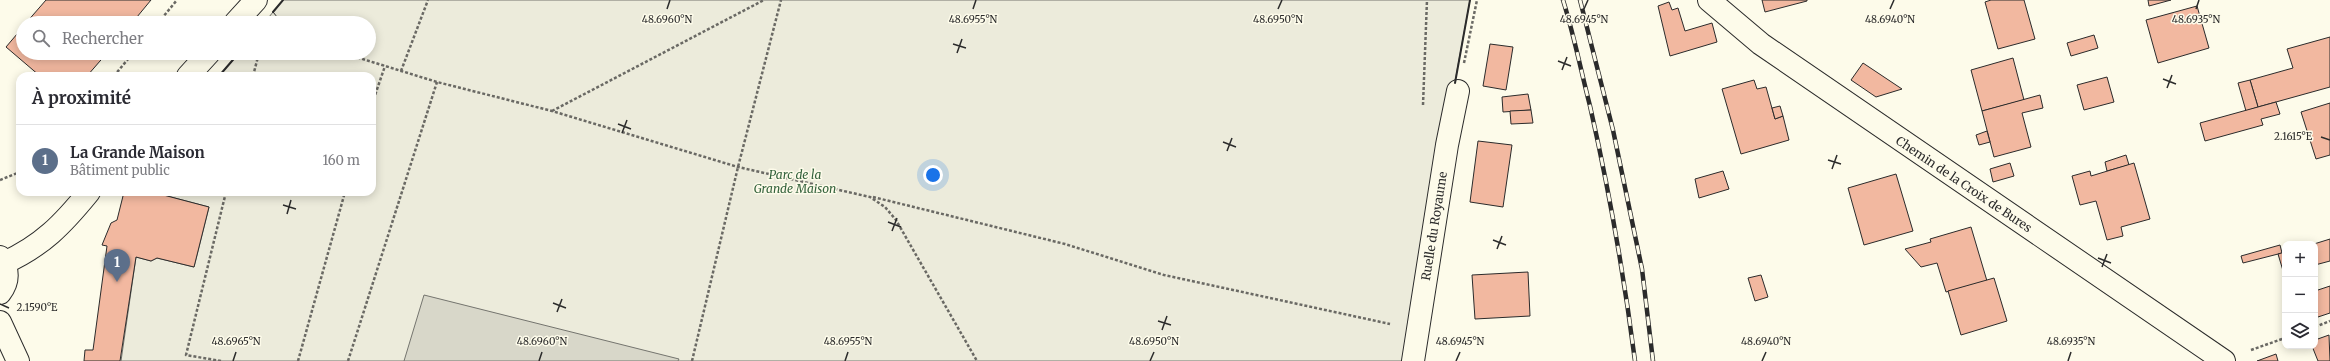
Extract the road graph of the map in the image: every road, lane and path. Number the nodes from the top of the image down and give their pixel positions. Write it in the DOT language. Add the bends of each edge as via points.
graph roads {
  1 [pos="177,0"];
  2 [pos="256,0"];
  3 [pos="428,0"];
  4 [pos="764,0"];
  5 [pos="781,0"];
  6 [pos="1477,0"];
  7 [pos="1709,0"];
  8 [pos="164,16"];
  9 [pos="241,16"];
  10 [pos="127,60"];
  11 [pos="203,60"];
  12 [pos="257,60"];
  13 [pos="366,60"];
  14 [pos="385,66"];
  15 [pos="400,70"];
  16 [pos="117,72"];
  17 [pos="192,72"];
  18 [pos="254,72"];
  19 [pos="437,82"];
  20 [pos="1458,91"];
  21 [pos="376,92"];
  22 [pos="552,112"];
  23 [pos="738,167"];
  24 [pos="16,174"];
  25 [pos="0,180"];
  26 [pos="86,196"];
  27 [pos="225,196"];
  28 [pos="344,196"];
  29 [pos="870,197"];
  30 [pos="2,260"];
  31 [pos="0,293"];
  32 [pos="2330,321"];
  33 [pos="0,322"];
  34 [pos="1390,324"];
  35 [pos="2318,326"];
  36 [pos="2282,339"];
  37 [pos="186,355"];
  38 [pos="18,361"];
  39 [pos="186,361"];
  40 [pos="221,361"];
  41 [pos="298,361"];
  42 [pos="348,361"];
  43 [pos="692,361"];
  44 [pos="977,361"];
  45 [pos="1413,361"];
  46 [pos="2224,361"];
  1 -- 8 [label="path"];
  2 -- 9 [label="street"];
  3 -- 15 [label="path"];
  4 -- 22 [label="path"];
  5 -- 23 [label="path"];
  6 -- 20 [label="path"];
  7 -- 46 [label="street, Chemin de la Croix de Bures" via="1761,44"];
  10 -- 16 [label="path"];
  11 -- 17 [label="street"];
  12 -- 18 [label="path"];
  13 -- 14 [label="path"];
  14 -- 15 [label="path"];
  14 -- 21 [label="path"];
  15 -- 19 [label="path"];
  19 -- 22 [label="path"];
  19 -- 42 [label="path"];
  20 -- 45 [label="street, Ruelle du Royaume"];
  22 -- 23 [label="path"];
  23 -- 29 [label="path"];
  23 -- 43 [label="path"];
  24 -- 25 [label="path"];
  26 -- 30 [label="street" via="55,231 27,252"];
  27 -- 37 [label="path"];
  28 -- 41 [label="path"];
  29 -- 34 [label="path" via="1065,244 1164,276"];
  29 -- 44 [label="path" via="885,207 896,220"];
  30 -- 31 [label="street" via="7,279"];
  32 -- 35 [label="path"];
  33 -- 38 [label="street"];
  36 -- 46 [label="path"];
  37 -- 39 [label="path"];
  37 -- 40 [label="path"];
}
